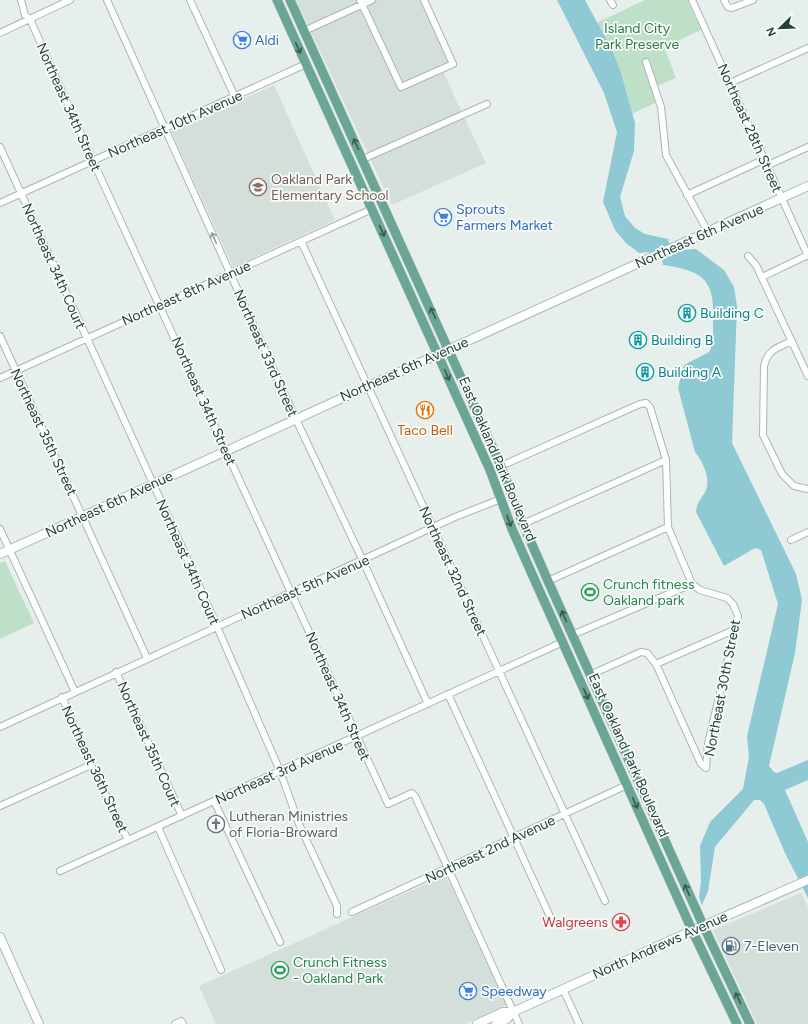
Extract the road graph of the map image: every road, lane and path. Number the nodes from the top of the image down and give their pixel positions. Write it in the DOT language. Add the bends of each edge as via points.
graph roads {
  1 [pos="21,0"];
  2 [pos="70,0"];
  3 [pos="107,0"];
  4 [pos="190,0"];
  5 [pos="277,0"];
  6 [pos="283,0"];
  7 [pos="290,0"];
  8 [pos="372,0"];
  9 [pos="424,0"];
  10 [pos="692,0"];
  11 [pos="724,0"];
  12 [pos="753,0"];
  13 [pos="361,2"];
  14 [pos="30,19"];
  15 [pos="304,30"];
  16 [pos="0,33"];
  17 [pos="808,48"];
  18 [pos="646,62"];
  19 [pos="306,64"];
  20 [pos="730,83"];
  21 [pos="235,97"];
  22 [pos="487,104"];
  23 [pos="342,113"];
  24 [pos="165,129"];
  25 [pos="0,147"];
  26 [pos="808,147"];
  27 [pos="348,158"];
  28 [pos="363,159"];
  29 [pos="93,161"];
  30 [pos="764,163"];
  31 [pos="360,183"];
  32 [pos="808,186"];
  33 [pos="376,187"];
  34 [pos="22,193"];
  35 [pos="687,195"];
  36 [pos="781,198"];
  37 [pos="0,203"];
  38 [pos="372,209"];
  39 [pos="708,232"];
  40 [pos="301,241"];
  41 [pos="748,256"];
  42 [pos="808,256"];
  43 [pos="230,273"];
  44 [pos="762,276"];
  45 [pos="160,305"];
  46 [pos="0,336"];
  47 [pos="86,338"];
  48 [pos="792,341"];
  49 [pos="449,349"];
  50 [pos="438,354"];
  51 [pos="16,370"];
  52 [pos="808,376"];
  53 [pos="0,378"];
  54 [pos="368,386"];
  55 [pos="296,419"];
  56 [pos="227,450"];
  57 [pos="666,460"];
  58 [pos="501,466"];
  59 [pos="153,484"];
  60 [pos="808,489"];
  61 [pos="501,498"];
  62 [pos="519,514"];
  63 [pos="82,516"];
  64 [pos="523,524"];
  65 [pos="668,527"];
  66 [pos="0,529"];
  67 [pos="433,529"];
  68 [pos="808,532"];
  69 [pos="791,540"];
  70 [pos="9,550"];
  71 [pos="0,554"];
  72 [pos="363,561"];
  73 [pos="532,574"];
  74 [pos="548,582"];
  75 [pos="692,584"];
  76 [pos="292,593"];
  77 [pos="217,627"];
  78 [pos="736,629"];
  79 [pos="572,635"];
  80 [pos="563,642"];
  81 [pos="580,652"];
  82 [pos="147,658"];
  83 [pos="656,664"];
  84 [pos="500,671"];
  85 [pos="116,672"];
  86 [pos="590,675"];
  87 [pos="75,692"];
  88 [pos="448,694"];
  89 [pos="62,697"];
  90 [pos="428,704"];
  91 [pos="0,726"];
  92 [pos="356,736"];
  93 [pos="608,742"];
  94 [pos="624,748"];
  95 [pos="91,765"];
  96 [pos="280,771"];
  97 [pos="627,785"];
  98 [pos="646,797"];
  99 [pos="214,801"];
  100 [pos="0,806"];
  101 [pos="565,814"];
  102 [pos="182,816"];
  103 [pos="158,827"];
  104 [pos="512,837"];
  105 [pos="128,840"];
  106 [pos="448,868"];
  107 [pos="60,871"];
  108 [pos="808,880"];
  109 [pos="605,901"];
  110 [pos="352,912"];
  111 [pos="337,914"];
  112 [pos="552,921"];
  113 [pos="703,925"];
  114 [pos="692,930"];
  115 [pos="0,937"];
  116 [pos="280,942"];
  117 [pos="0,950"];
  118 [pos="221,970"];
  119 [pos="563,989"];
  120 [pos="513,1012"];
  121 [pos="34,1024"];
  122 [pos="39,1024"];
  123 [pos="477,1024"];
  124 [pos="496,1024"];
  125 [pos="519,1024"];
  126 [pos="579,1024"];
  127 [pos="737,1024"];
  128 [pos="750,1024"];
  1 -- 14 [label="street, Northeast 34th Street" via="25,15"];
  2 -- 14 [label="street"];
  3 -- 24 [label="street, Northeast 33rd Street"];
  4 -- 21 [label="street"];
  5 -- 19 [label="main road, East Oakland Park Boulevard, one-way"];
  6 -- 15 [label="main road" via="296,27"];
  7 -- 15 [label="main road, East Oakland Park Boulevard"];
  8 -- 13 [label="street"];
  9 -- 13 [label="street" via="453,64 401,87"];
  10 -- 20 [label="street, Northeast 28th Street"];
  11 -- 12 [label="street" via="728,7 732,8"];
  13 -- 15 [label="street"];
  14 -- 16 [label="street"];
  14 -- 29 [label="street, Northeast 34th Street"];
  15 -- 23 [label="main road, East Oakland Park Boulevard"];
  17 -- 20 [label="street"];
  18 -- 35 [label="street" via="661,107 666,155"];
  19 -- 21 [label="street, Northeast 10th Avenue"];
  19 -- 23 [label="main road" via="316,69 332,105"];
  19 -- 27 [label="main road, East Oakland Park Boulevard"];
  20 -- 30 [label="street, Northeast 28th Street"];
  21 -- 24 [label="street, Northeast 10th Avenue"];
  22 -- 28 [label="street"];
  28 -- 23 [label="main road, East Oakland Park Boulevard, one-way"];
  24 -- 29 [label="street, Northeast 10th Avenue"];
  43 -- 24 [label="street, Northeast 33rd Street, one-way"];
  25 -- 34 [label="street, Northeast 34th Court"];
  26 -- 30 [label="street"];
  27 -- 28 [label="main road" via="356,161"];
  27 -- 31 [label="main road, East Oakland Park Boulevard"];
  28 -- 33 [label="main road, East Oakland Park Boulevard"];
  29 -- 34 [label="street, Northeast 10th Avenue"];
  29 -- 45 [label="street, Northeast 34th Street"];
  30 -- 35 [label="street"];
  30 -- 36 [label="street, Northeast 28th Street"];
  31 -- 33 [label="main road" via="366,181"];
  31 -- 38 [label="main road, East Oakland Park Boulevard"];
  32 -- 36 [label="street, Northeast 6th Avenue"];
  49 -- 33 [label="main road, East Oakland Park Boulevard, one-way"];
  34 -- 37 [label="street, Northeast 10th Avenue"];
  34 -- 47 [label="street, Northeast 34th Court"];
  35 -- 39 [label="street"];
  36 -- 39 [label="street, Northeast 6th Avenue"];
  36 -- 42 [label="street, Northeast 28th Street"];
  38 -- 40 [label="street, Northeast 8th Avenue"];
  38 -- 50 [label="main road, East Oakland Park Boulevard, one-way"];
  39 -- 49 [label="street, Northeast 6th Avenue"];
  40 -- 43 [label="street, Northeast 8th Avenue"];
  40 -- 54 [label="street, Northeast 32nd Street"];
  41 -- 44 [label="street"];
  42 -- 44 [label="street"];
  43 -- 45 [label="street, Northeast 8th Avenue"];
  43 -- 55 [label="street, Northeast 33rd Street"];
  44 -- 48 [label="street"];
  45 -- 47 [label="street, Northeast 8th Avenue"];
  45 -- 56 [label="street, Northeast 34th Street"];
  46 -- 51 [label="street, Northeast 35th Street"];
  47 -- 51 [label="street, Northeast 8th Avenue"];
  47 -- 59 [label="street, Northeast 34th Court"];
  48 -- 52 [label="street"];
  48 -- 60 [label="street" via="767,355 764,366 763,435 782,474 794,486"];
  49 -- 50 [label="street, Northeast 6th Avenue"];
  49 -- 58 [label="main road, East Oakland Park Boulevard"];
  50 -- 54 [label="street, Northeast 6th Avenue"];
  50 -- 61 [label="main road, East Oakland Park Boulevard, one-way"];
  51 -- 53 [label="street, Northeast 8th Avenue"];
  51 -- 63 [label="street, Northeast 35th Street"];
  54 -- 55 [label="street, Northeast 6th Avenue"];
  54 -- 67 [label="street, Northeast 32nd Street"];
  55 -- 56 [label="street, Northeast 6th Avenue"];
  55 -- 72 [label="street, Northeast 33rd Street"];
  56 -- 59 [label="street, Northeast 6th Avenue"];
  56 -- 76 [label="street, Northeast 34th Street"];
  57 -- 58 [label="street" via="651,410 646,403"];
  57 -- 64 [label="street"];
  57 -- 65 [label="street"];
  58 -- 62 [label="main road, East Oakland Park Boulevard"];
  59 -- 63 [label="street, Northeast 6th Avenue"];
  59 -- 77 [label="street, Northeast 34th Court"];
  61 -- 62 [label="main road" via="507,500"];
  61 -- 67 [label="street, Northeast 5th Avenue"];
  61 -- 73 [label="main road, East Oakland Park Boulevard, one-way"];
  62 -- 64 [label="main road, East Oakland Park Boulevard"];
  63 -- 70 [label="street, Northeast 6th Avenue"];
  63 -- 82 [label="street, Northeast 35th Street"];
  64 -- 74 [label="main road, East Oakland Park Boulevard"];
  65 -- 74 [label="street"];
  65 -- 75 [label="street"];
  66 -- 70 [label="street, Northeast 36th Street"];
  67 -- 72 [label="street, Northeast 5th Avenue"];
  67 -- 84 [label="street, Northeast 32nd Street"];
  68 -- 69 [label="street"];
  70 -- 71 [label="street, Northeast 6th Avenue"];
  70 -- 87 [label="street, Northeast 36th Street"];
  72 -- 76 [label="street, Northeast 5th Avenue"];
  72 -- 90 [label="street, Northeast 33rd Street"];
  73 -- 74 [label="main road"];
  73 -- 80 [label="main road, East Oakland Park Boulevard"];
  79 -- 74 [label="main road, East Oakland Park Boulevard, one-way"];
  75 -- 78 [label="street, Northeast 30th Street" via="700,590 727,598 733,604 738,616"];
  75 -- 79 [label="street"];
  76 -- 77 [label="street, Northeast 5th Avenue"];
  76 -- 92 [label="street, Northeast 34th Street"];
  77 -- 82 [label="street, Northeast 5th Avenue"];
  77 -- 96 [label="street, Northeast 34th Court"];
  78 -- 83 [label="street"];
  78 -- 83 [label="street, Northeast 30th Street" via="708,744 706,768 701,764"];
  79 -- 81 [label="main road, East Oakland Park Boulevard"];
  80 -- 81 [label="main road" via="571,644"];
  80 -- 84 [label="street, Northeast 3rd Avenue"];
  80 -- 93 [label="main road, East Oakland Park Boulevard, one-way"];
  81 -- 86 [label="main road, East Oakland Park Boulevard"];
  82 -- 85 [label="street, Northeast 5th Avenue"];
  83 -- 86 [label="street" via="647,654 641,652"];
  84 -- 88 [label="street, Northeast 3rd Avenue"];
  84 -- 101 [label="street, Northeast 32nd Street"];
  85 -- 87 [label="street, Northeast 5th Avenue"];
  85 -- 102 [label="street, Northeast 35th Court"];
  86 -- 94 [label="main road, East Oakland Park Boulevard"];
  87 -- 89 [label="street, Northeast 5th Avenue"];
  88 -- 90 [label="street, Northeast 3rd Avenue"];
  88 -- 104 [label="street"];
  89 -- 91 [label="street, Northeast 5th Avenue"];
  89 -- 95 [label="street, Northeast 36th Street"];
  90 -- 92 [label="street, Northeast 3rd Avenue"];
  92 -- 96 [label="street, Northeast 3rd Avenue"];
  92 -- 106 [label="street, Northeast 34th Street" via="388,804 412,793 415,796"];
  93 -- 94 [label="main road" via="615,747"];
  93 -- 97 [label="main road, East Oakland Park Boulevard"];
  94 -- 98 [label="main road, East Oakland Park Boulevard"];
  95 -- 100 [label="street"];
  95 -- 105 [label="street, Northeast 36th Street"];
  96 -- 99 [label="street, Northeast 3rd Avenue"];
  96 -- 111 [label="street, Northeast 34th Court" via="299,824 337,906"];
  97 -- 98 [label="main road" via="636,787"];
  97 -- 101 [label="street, Northeast 2nd Avenue"];
  97 -- 114 [label="main road, East Oakland Park Boulevard, one-way"];
  113 -- 98 [label="main road, East Oakland Park Boulevard, one-way"];
  99 -- 102 [label="street, Northeast 3rd Avenue"];
  99 -- 116 [label="street"];
  101 -- 104 [label="street, Northeast 2nd Avenue"];
  101 -- 109 [label="street, Northeast 32nd Street"];
  102 -- 103 [label="street, Northeast 3rd Avenue"];
  103 -- 105 [label="street, Northeast 3rd Avenue"];
  103 -- 118 [label="street, Northeast 35th Court"];
  104 -- 106 [label="street, Northeast 2nd Avenue"];
  104 -- 112 [label="street"];
  105 -- 107 [label="street, Northeast 3rd Avenue"];
  106 -- 110 [label="street, Northeast 2nd Avenue"];
  106 -- 120 [label="street"];
  108 -- 113 [label="street, North Andrews Avenue"];
  113 -- 114 [label="street, North Andrews Avenue"];
  128 -- 113 [label="main road, East Oakland Park Boulevard, one-way"];
  114 -- 119 [label="street, North Andrews Avenue"];
  114 -- 127 [label="main road, East Oakland Park Boulevard"];
  115 -- 122 [label="street"];
  117 -- 121 [label="street"];
  119 -- 120 [label="street, North Andrews Avenue"];
  119 -- 126 [label="street"];
  120 -- 123 [label="street, North Andrews Avenue" via="503,1012"];
  120 -- 124 [label="street, North Andrews Avenue" via="507,1019"];
  120 -- 125 [label="street"];
}
